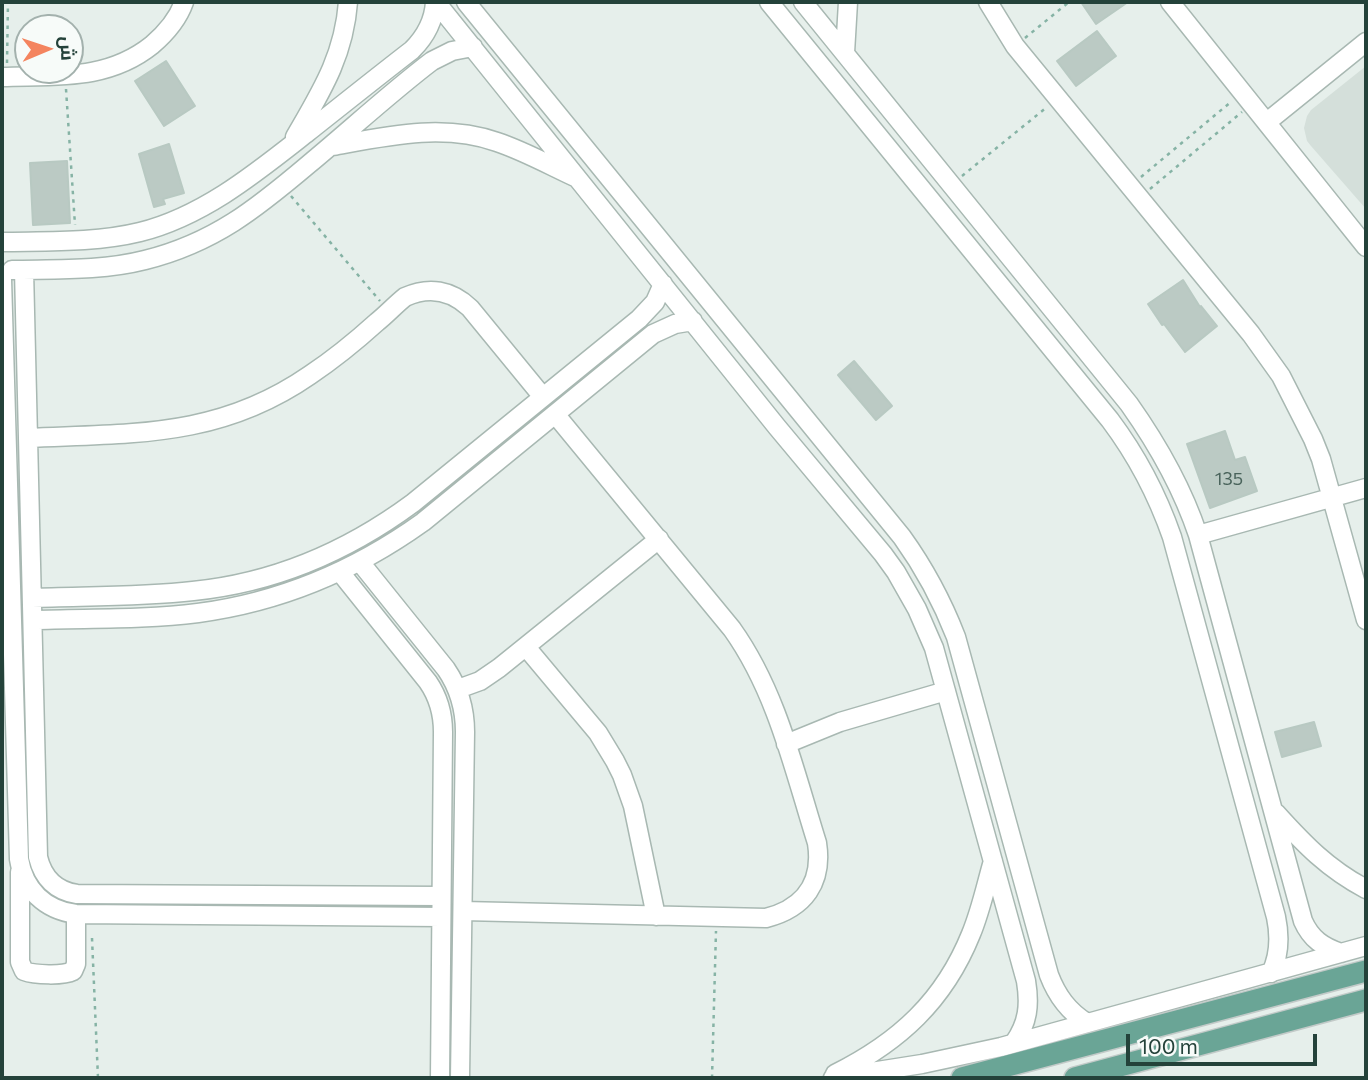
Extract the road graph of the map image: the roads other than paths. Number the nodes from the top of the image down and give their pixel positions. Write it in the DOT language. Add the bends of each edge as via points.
graph roads {
  1 [pos="184,2"];
  2 [pos="348,2"];
  3 [pos="436,2"];
  4 [pos="466,2"];
  5 [pos="769,2"];
  6 [pos="803,2"];
  7 [pos="848,2"];
  8 [pos="988,2"];
  9 [pos="1172,2"];
  10 [pos="1366,42"];
  11 [pos="419,43"];
  12 [pos="473,47"];
  13 [pos="845,53"];
  14 [pos="432,61"];
  15 [pos="5,77"];
  16 [pos="1267,122"];
  17 [pos="291,145"];
  18 [pos="329,147"];
  19 [pos="579,180"];
  20 [pos="989,232"];
  21 [pos="2,242"];
  22 [pos="1366,247"];
  23 [pos="969,249"];
  24 [pos="2,270"];
  25 [pos="24,270"];
  26 [pos="2,279"];
  27 [pos="663,284"];
  28 [pos="648,311"];
  29 [pos="693,321"];
  30 [pos="663,328"];
  31 [pos="26,363"];
  32 [pos="5,364"];
  33 [pos="543,397"];
  34 [pos="797,409"];
  35 [pos="555,414"];
  36 [pos="778,427"];
  37 [pos="4,434"];
  38 [pos="28,438"];
  39 [pos="1366,488"];
  40 [pos="1332,498"];
  41 [pos="30,506"];
  42 [pos="9,507"];
  43 [pos="1198,535"];
  44 [pos="659,538"];
  45 [pos="360,562"];
  46 [pos="340,572"];
  47 [pos="270,576"];
  48 [pos="32,597"];
  49 [pos="275,597"];
  50 [pos="33,620"];
  51 [pos="1366,620"];
  52 [pos="526,647"];
  53 [pos="458,689"];
  54 [pos="946,691"];
  55 [pos="15,736"];
  56 [pos="36,736"];
  57 [pos="786,744"];
  58 [pos="1273,809"];
  59 [pos="442,828"];
  60 [pos="463,829"];
  61 [pos="993,861"];
  62 [pos="20,868"];
  63 [pos="1366,889"];
  64 [pos="140,894"];
  65 [pos="442,896"];
  66 [pos="463,911"];
  67 [pos="84,914"];
  68 [pos="141,914"];
  69 [pos="656,916"];
  70 [pos="441,917"];
  71 [pos="1303,921"];
  72 [pos="1278,928"];
  73 [pos="1366,946"];
  74 [pos="1341,953"];
  75 [pos="1366,971"];
  76 [pos="1271,973"];
  77 [pos="1059,996"];
  78 [pos="1366,1000"];
  79 [pos="1029,1001"];
  80 [pos="1087,1023"];
  81 [pos="1014,1043"];
  82 [pos="440,1078"];
  83 [pos="460,1078"];
  84 [pos="827,1078"];
  85 [pos="833,1078"];
  86 [pos="962,1078"];
  87 [pos="1075,1078"];
  1 -- 15 [label="street" via="167,30 150,46 105,70"];
  2 -- 17 [label="street" via="334,66"];
  3 -- 11 [label="street"];
  3 -- 12 [label="street"];
  4 -- 34 [label="street"];
  5 -- 23 [label="street"];
  6 -- 13 [label="street"];
  7 -- 13 [label="street"];
  8 -- 40 [label="street" via="1015,46 1281,376 1313,439"];
  9 -- 16 [label="street"];
  10 -- 16 [label="street"];
  11 -- 14 [label="street" via="430,49"];
  11 -- 17 [label="street"];
  12 -- 14 [label="street"];
  12 -- 19 [label="street"];
  13 -- 20 [label="street"];
  14 -- 18 [label="street"];
  16 -- 22 [label="street"];
  17 -- 21 [label="street" via="226,193 180,219 97,239"];
  18 -- 19 [label="street" via="400,134 456,133 496,141"];
  18 -- 25 [label="street" via="230,225 201,241 145,260"];
  19 -- 27 [label="street"];
  20 -- 23 [label="street"];
  20 -- 43 [label="street" via="1146,428 1174,474"];
  23 -- 72 [label="street" via="1110,420 1156,496 1178,556"];
  24 -- 25 [label="street"];
  25 -- 31 [label="street"];
  26 -- 32 [label="street"];
  27 -- 28 [label="street"];
  27 -- 29 [label="street"];
  28 -- 30 [label="street" via="657,315"];
  28 -- 33 [label="street"];
  29 -- 30 [label="street"];
  29 -- 36 [label="street"];
  30 -- 35 [label="street"];
  31 -- 32 [label="street"];
  31 -- 38 [label="street"];
  32 -- 37 [label="street"];
  33 -- 38 [label="street" via="470,308 456,297 422,291 405,298 312,374 271,399 226,418 150,432"];
  33 -- 47 [label="street" via="390,520 341,548"];
  34 -- 36 [label="street"];
  34 -- 77 [label="street" via="909,547 948,616 1049,975"];
  35 -- 44 [label="street"];
  35 -- 45 [label="street" via="423,522"];
  36 -- 54 [label="street" via="896,572 926,628"];
  37 -- 42 [label="street"];
  38 -- 41 [label="street"];
  39 -- 40 [label="street"];
  40 -- 43 [label="street"];
  40 -- 51 [label="street"];
  41 -- 42 [label="street"];
  41 -- 48 [label="street"];
  42 -- 55 [label="street"];
  43 -- 58 [label="street"];
  44 -- 52 [label="street"];
  44 -- 57 [label="street" via="744,646 765,683"];
  45 -- 46 [label="street"];
  45 -- 53 [label="street"];
  46 -- 49 [label="street"];
  46 -- 59 [label="street" via="439,701 443,721"];
  47 -- 48 [label="street" via="163,594"];
  47 -- 49 [label="street"];
  48 -- 50 [label="street"];
  49 -- 50 [label="street" via="196,613"];
  50 -- 56 [label="street"];
  52 -- 53 [label="street" via="490,675"];
  52 -- 69 [label="street" via="598,733 619,768"];
  53 -- 60 [label="street" via="465,720"];
  54 -- 57 [label="street" via="840,722"];
  54 -- 61 [label="street"];
  55 -- 56 [label="street"];
  55 -- 62 [label="street"];
  56 -- 64 [label="street" via="38,857 45,875 71,893"];
  57 -- 69 [label="street" via="817,843 814,881 803,898 776,915 756,919"];
  58 -- 63 [label="street" via="1319,858"];
  58 -- 71 [label="street"];
  59 -- 60 [label="street"];
  59 -- 65 [label="street"];
  60 -- 66 [label="street"];
  61 -- 79 [label="street"];
  61 -- 84 [label="street" via="964,951 930,1004 897,1035"];
  62 -- 67 [label="street" via="41,900 57,910"];
  62 -- 67 [label="street" via="20,962 24,971 74,971"];
  64 -- 65 [label="street"];
  64 -- 68 [label="street"];
  65 -- 70 [label="street"];
  66 -- 69 [label="street"];
  66 -- 83 [label="street"];
  67 -- 68 [label="street"];
  68 -- 70 [label="street"];
  70 -- 82 [label="street"];
  71 -- 72 [label="street" via="1293,930"];
  71 -- 74 [label="street" via="1319,944"];
  72 -- 76 [label="street" via="1278,951"];
  73 -- 74 [label="street"];
  74 -- 76 [label="street"];
  75 -- 86 [label="main road"];
  76 -- 80 [label="street"];
  77 -- 79 [label="street" via="1044,1003"];
  77 -- 80 [label="street"];
  78 -- 87 [label="main road"];
  79 -- 81 [label="street" via="1024,1026"];
  80 -- 81 [label="street"];
  81 -- 85 [label="street"];
}
